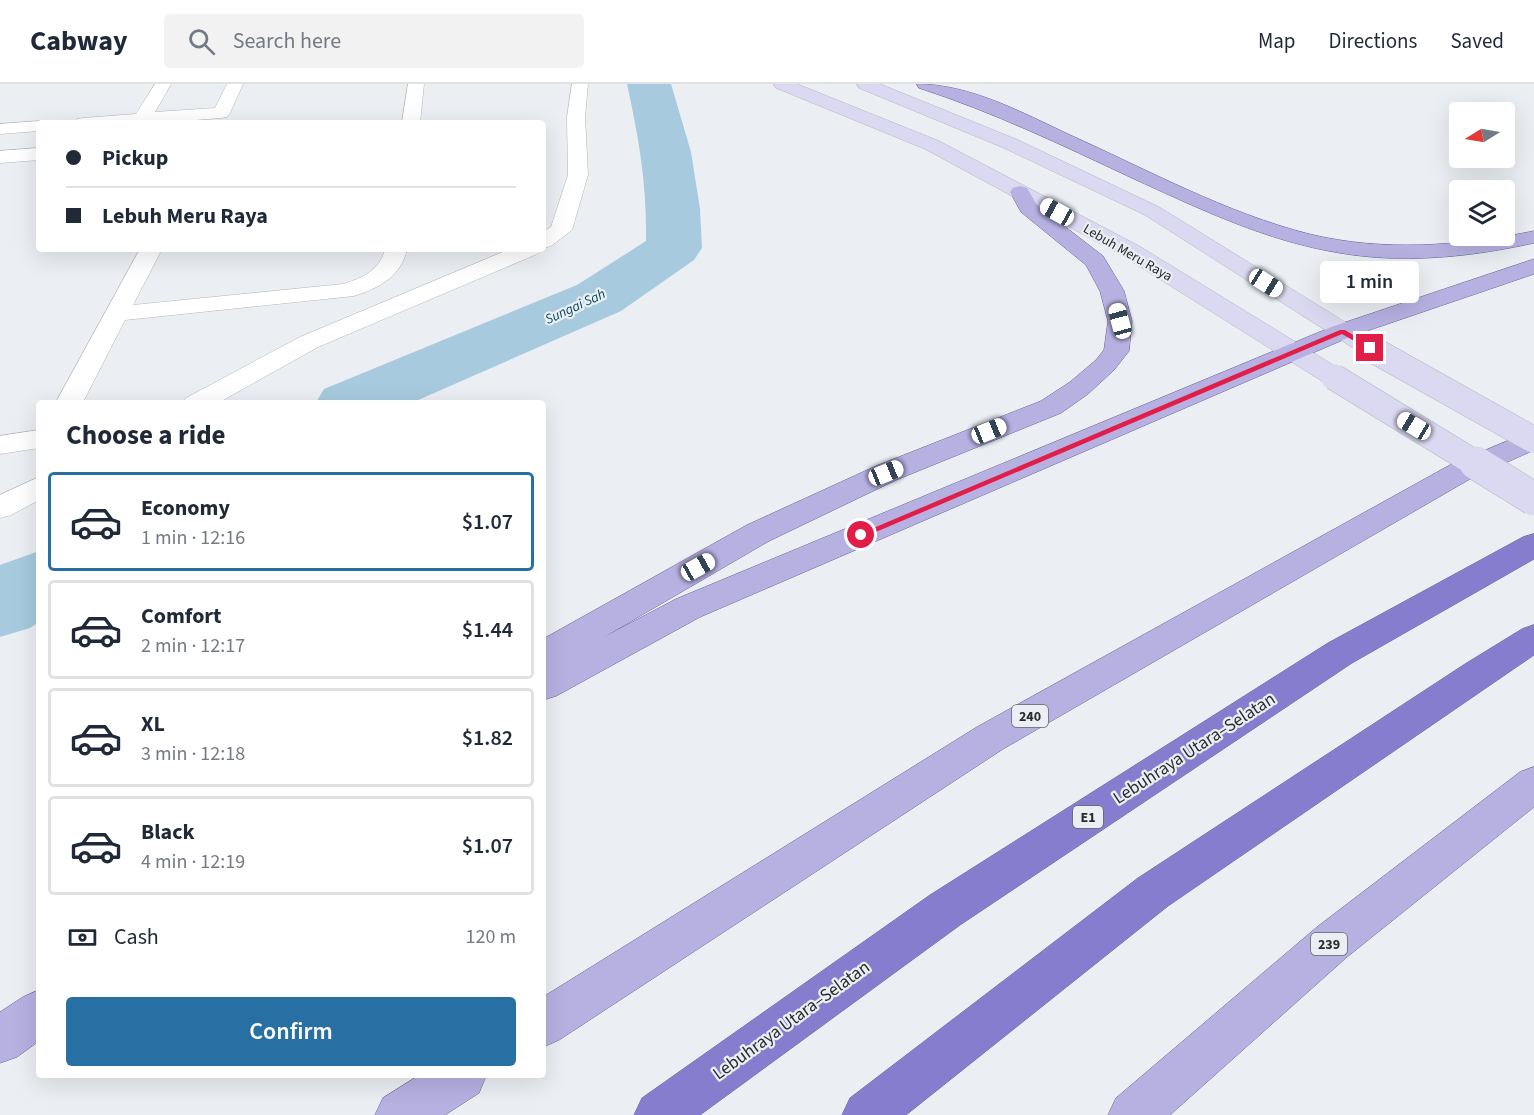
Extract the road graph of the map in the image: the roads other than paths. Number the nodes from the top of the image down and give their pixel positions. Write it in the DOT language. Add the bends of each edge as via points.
graph roads {
  1 [pos="163,84"];
  2 [pos="235,84"];
  3 [pos="416,84"];
  4 [pos="580,84"];
  5 [pos="782,84"];
  6 [pos="865,84"];
  7 [pos="925,84"];
  8 [pos="218,118"];
  9 [pos="142,119"];
  10 [pos="127,120"];
  11 [pos="411,120"];
  12 [pos="36,126"];
  13 [pos="0,129"];
  14 [pos="36,154"];
  15 [pos="0,157"];
  16 [pos="1020,192"];
  17 [pos="1534,237"];
  18 [pos="546,239"];
  19 [pos="149,252"];
  20 [pos="396,252"];
  21 [pos="521,252"];
  22 [pos="1534,266"];
  23 [pos="117,314"];
  24 [pos="1343,331"];
  25 [pos="1294,353"];
  26 [pos="70,400"];
  27 [pos="202,400"];
  28 [pos="36,440"];
  29 [pos="1534,440"];
  30 [pos="0,445"];
  31 [pos="36,489"];
  32 [pos="1534,499"];
  33 [pos="0,508"];
  34 [pos="1534,545"];
  35 [pos="1534,638"];
  36 [pos="546,654"];
  37 [pos="546,684"];
  38 [pos="1534,784"];
  39 [pos="36,1015"];
  40 [pos="546,1022"];
  41 [pos="0,1040"];
  42 [pos="459,1078"];
  43 [pos="400,1115"];
  44 [pos="659,1115"];
  45 [pos="867,1115"];
  46 [pos="1132,1115"];
  1 -- 9 [label="street"];
  2 -- 8 [label="street"];
  3 -- 11 [label="street"];
  4 -- 18 [label="street" via="576,117 578,175 561,231"];
  5 -- 16 [label="main road, Lebuh Meru Raya" via="932,145"];
  6 -- 24 [label="main road" via="1011,144 1152,211"];
  7 -- 17 [label="main road" via="1035,126 1233,217 1280,233 1355,249 1431,253 1470,250"];
  8 -- 9 [label="street"];
  9 -- 10 [label="street"];
  12 -- 13 [label="street"];
  14 -- 15 [label="street"];
  16 -- 25 [label="main road, Lebuh Meru Raya" via="1131,251"];
  16 -- 36 [label="main road" via="1028,208 1095,261 1112,291 1120,321 1116,351 1105,365 1051,406 886,473 758,533"];
  19 -- 23 [label="street"];
  20 -- 23 [label="street" via="388,270 346,291"];
  21 -- 27 [label="street" via="309,342"];
  22 -- 24 [label="main road"];
  23 -- 26 [label="street"];
  24 -- 25 [label="main road"];
  24 -- 29 [label="main road, bridge"];
  25 -- 32 [label="main road, Lebuh Meru Raya, bridge"];
  25 -- 37 [label="main road" via="688,608"];
  28 -- 30 [label="street"];
  29 -- 40 [label="main road, 240" via="1460,472 990,738"];
  31 -- 33 [label="street"];
  34 -- 44 [label="highway, Lebuhraya Utara–Selatan / E1" via="1340,653 975,891"];
  35 -- 45 [label="highway" via="1153,892"];
  38 -- 46 [label="main road, 239" via="1332,942"];
  39 -- 41 [label="main road"];
  42 -- 43 [label="main road"];
}
